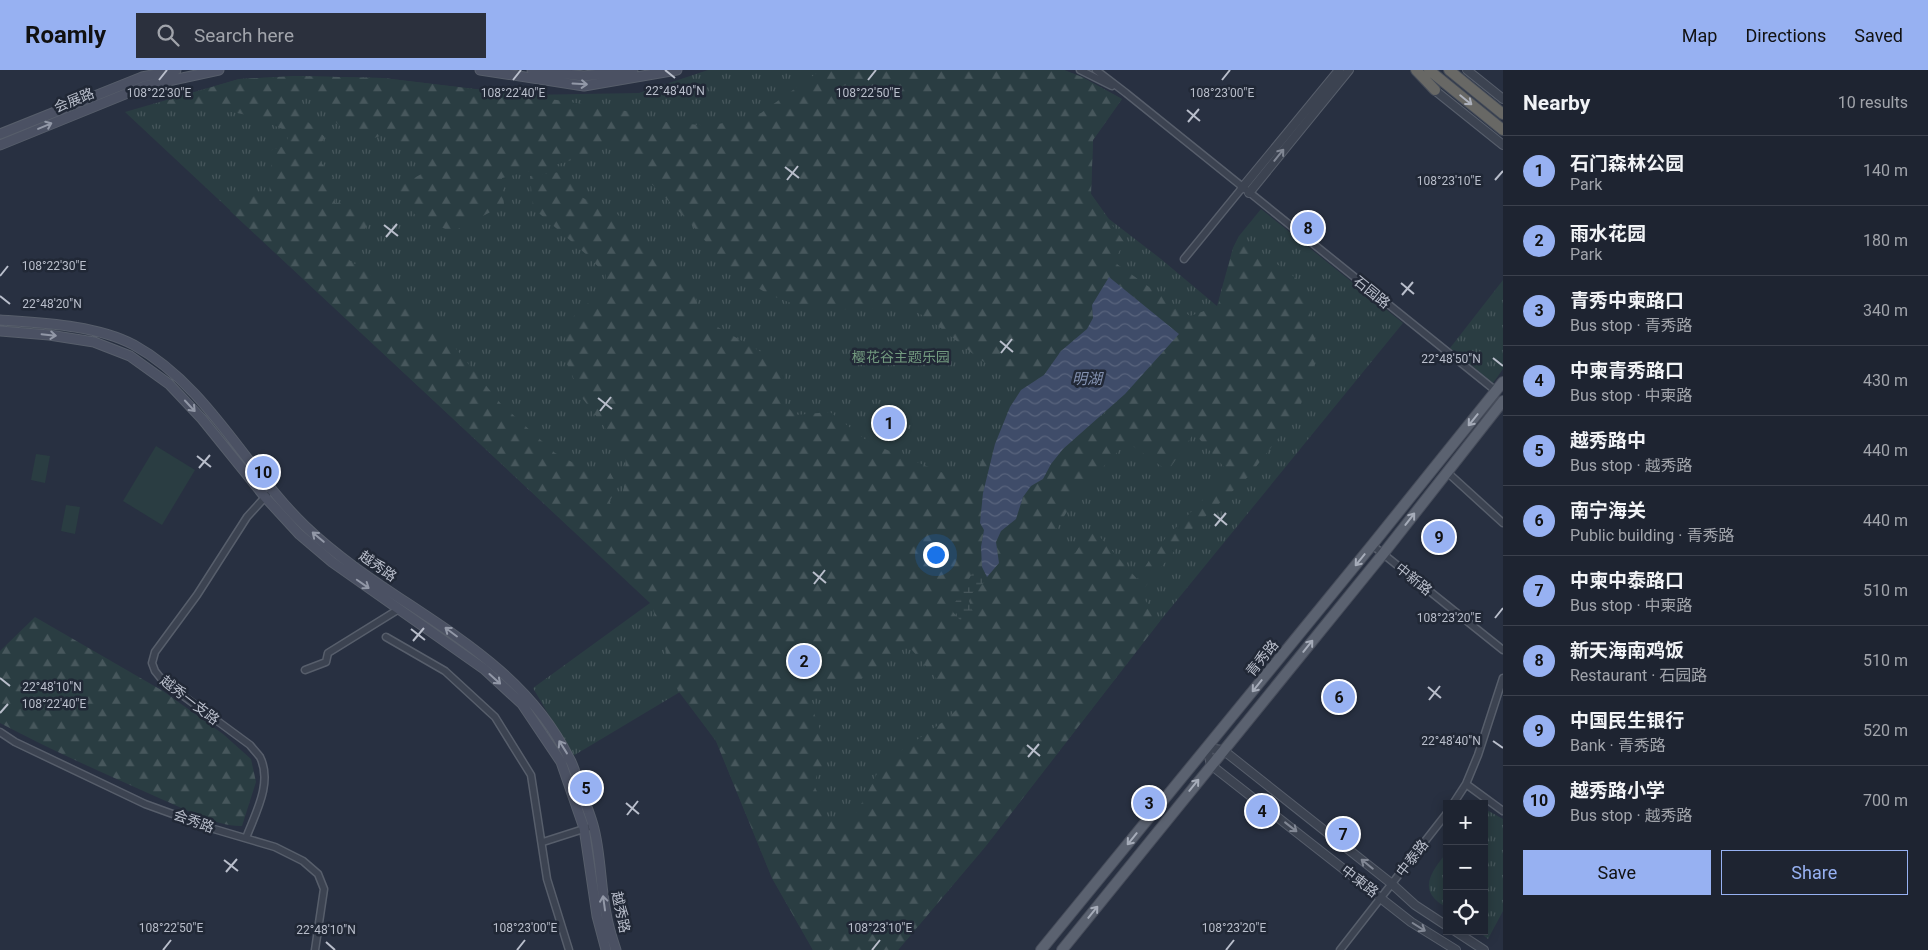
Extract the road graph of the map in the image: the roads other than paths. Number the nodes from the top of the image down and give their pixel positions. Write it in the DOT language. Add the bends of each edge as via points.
graph roads {
  1 [pos="176,70"];
  2 [pos="219,70"];
  3 [pos="480,70"];
  4 [pos="532,70"];
  5 [pos="633,70"];
  6 [pos="677,70"];
  7 [pos="1080,70"];
  8 [pos="1096,70"];
  9 [pos="1339,70"];
  10 [pos="1349,70"];
  11 [pos="1409,70"];
  12 [pos="1416,70"];
  13 [pos="1429,70"];
  14 [pos="1449,70"];
  15 [pos="1467,70"];
  16 [pos="1435,90"];
  17 [pos="1126,93"];
  18 [pos="1503,99"];
  19 [pos="1503,114"];
  20 [pos="1503,130"];
  21 [pos="0,134"];
  22 [pos="0,145"];
  23 [pos="1503,145"];
  24 [pos="1245,191"];
  25 [pos="1184,259"];
  26 [pos="0,320"];
  27 [pos="0,331"];
  28 [pos="1503,382"];
  29 [pos="1496,391"];
  30 [pos="1503,401"];
  31 [pos="1447,472"];
  32 [pos="268,494"];
  33 [pos="1503,523"];
  34 [pos="1372,546"];
  35 [pos="1383,554"];
  36 [pos="399,609"];
  37 [pos="386,637"];
  38 [pos="1503,650"];
  39 [pos="305,670"];
  40 [pos="1503,678"];
  41 [pos="0,732"];
  42 [pos="1207,748"];
  43 [pos="1223,750"];
  44 [pos="1211,765"];
  45 [pos="1466,784"];
  46 [pos="1456,800"];
  47 [pos="1503,811"];
  48 [pos="1443,818"];
  49 [pos="589,827"];
  50 [pos="246,838"];
  51 [pos="542,842"];
  52 [pos="1392,884"];
  53 [pos="1381,898"];
  54 [pos="1443,923"];
  55 [pos="1461,935"];
  56 [pos="315,950"];
  57 [pos="569,950"];
  58 [pos="606,950"];
  59 [pos="616,950"];
  60 [pos="1041,950"];
  61 [pos="1062,950"];
  62 [pos="1340,950"];
  63 [pos="1456,950"];
  64 [pos="1484,950"];
  1 -- 21 [label="main road, 会展路" via="142,77"];
  22 -- 2 [label="main road, 会展路, one-way" via="145,86"];
  3 -- 6 [label="main road, one-way" via="584,86"];
  4 -- 5 [label="main road" via="584,76"];
  7 -- 17 [label="street, 石园路"];
  8 -- 17 [label="street, 石园路"];
  9 -- 24 [label="street"];
  24 -- 10 [label="street, one-way"];
  11 -- 16 [label="street"];
  12 -- 16 [label="highway"];
  13 -- 20 [label="highway, one-way"];
  14 -- 19 [label="highway"];
  15 -- 18 [label="street"];
  16 -- 23 [label="street"];
  17 -- 24 [label="street, 石园路"];
  24 -- 25 [label="street"];
  24 -- 29 [label="street, 石园路"];
  26 -- 32 [label="main road, 越秀路" via="52,323 99,332 133,345 175,374 209,410"];
  27 -- 32 [label="main road, 越秀路, one-way" via="94,342 130,356 173,387"];
  28 -- 29 [label="main road, 青秀路"];
  29 -- 34 [label="main road, 青秀路, one-way"];
  30 -- 31 [label="main road, 青秀路"];
  31 -- 33 [label="street"];
  35 -- 31 [label="main road, 青秀路, one-way"];
  32 -- 36 [label="main road, 越秀路, one-way" via="300,534 332,562"];
  49 -- 32 [label="main road, 越秀路, one-way" via="570,758 529,698 495,664 340,556"];
  32 -- 50 [label="street, 越秀一支路" via="247,517 197,595 164,638 152,663 163,681 250,745 260,757 264,787"];
  34 -- 35 [label="street, 中新路"];
  34 -- 42 [label="main road, 青秀路, one-way"];
  35 -- 38 [label="street, 中新路"];
  43 -- 35 [label="main road, 青秀路, one-way"];
  36 -- 39 [label="street" via="328,653 326,662"];
  36 -- 49 [label="main road, 越秀路, one-way" via="484,669 522,704 561,762"];
  37 -- 51 [label="street" via="445,671 495,717 531,775"];
  40 -- 45 [label="street"];
  41 -- 50 [label="street, 会秀路" via="145,804"];
  42 -- 43 [label="street"];
  42 -- 44 [label="street"];
  42 -- 60 [label="main road, 青秀路, one-way"];
  43 -- 44 [label="main road, 青秀路"];
  52 -- 43 [label="street, 中柬路, one-way"];
  44 -- 53 [label="street, 中柬路, one-way"];
  61 -- 44 [label="main road, 青秀路, one-way"];
  45 -- 46 [label="street"];
  45 -- 47 [label="street"];
  48 -- 52 [label="street, 中泰路"];
  49 -- 51 [label="street"];
  49 -- 58 [label="main road, 越秀路" via="597,916"];
  59 -- 49 [label="main road, 越秀路, one-way"];
  50 -- 56 [label="street, 会秀路" via="276,847 318,874 324,889"];
  51 -- 57 [label="street" via="547,879"];
  52 -- 53 [label="street, 中泰路"];
  52 -- 54 [label="street, 中柬路" via="1415,905"];
  53 -- 62 [label="street, 中泰路"];
  53 -- 63 [label="street, 中柬路, one-way" via="1411,922"];
  55 -- 64 [label="street"];
}
